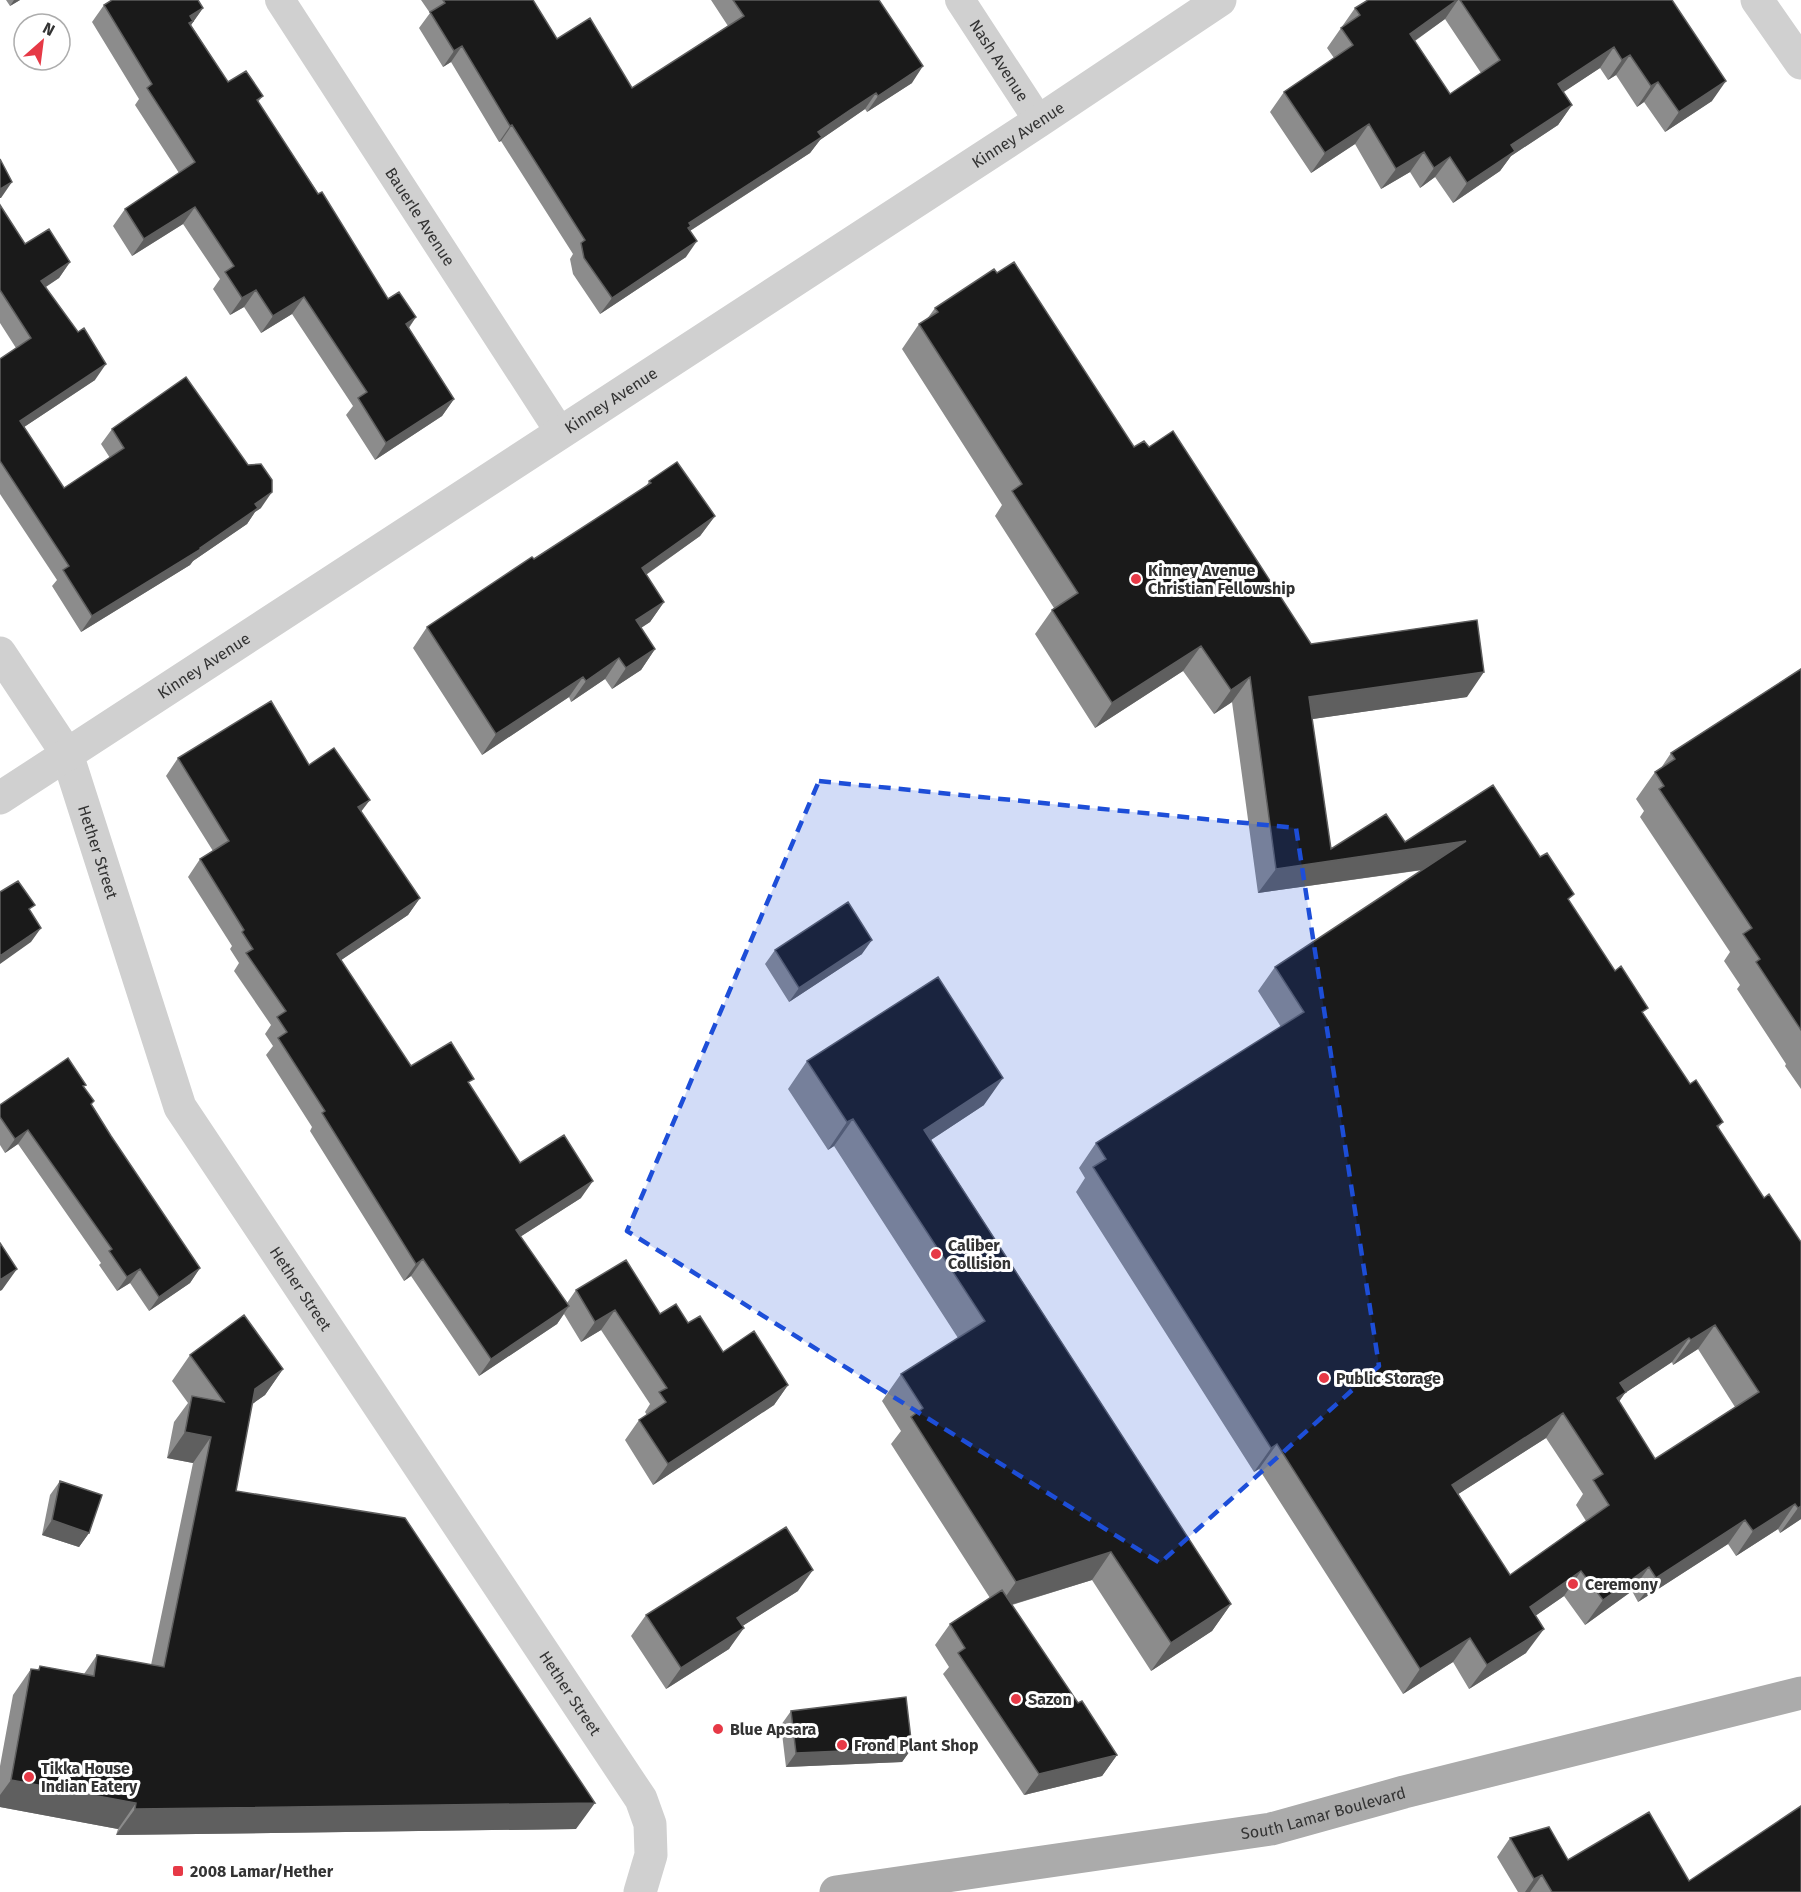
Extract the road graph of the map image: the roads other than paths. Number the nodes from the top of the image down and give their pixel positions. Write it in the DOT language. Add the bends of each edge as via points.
graph roads {
  1 [pos="280,0"];
  2 [pos="960,0"];
  3 [pos="1220,0"];
  4 [pos="1757,0"];
  5 [pos="1801,63"];
  6 [pos="1039,121"];
  7 [pos="560,432"];
  8 [pos="0,653"];
  9 [pos="67,754"];
  10 [pos="0,798"];
  11 [pos="1801,1693"];
  12 [pos="640,1892"];
  13 [pos="836,1892"];
  1 -- 7 [label="street, Bauerle Avenue"];
  2 -- 6 [label="street, Nash Avenue"];
  3 -- 6 [label="street, Kinney Avenue"];
  4 -- 5 [label="street"];
  6 -- 7 [label="street, Kinney Avenue"];
  7 -- 9 [label="street, Kinney Avenue"];
  8 -- 9 [label="street, Hether Street"];
  9 -- 10 [label="street, Kinney Avenue"];
  9 -- 12 [label="street, Hether Street" via="180,1107 641,1799 650,1824 651,1855"];
  11 -- 13 [label="main road, South Lamar Boulevard" via="1271,1829"];
}
